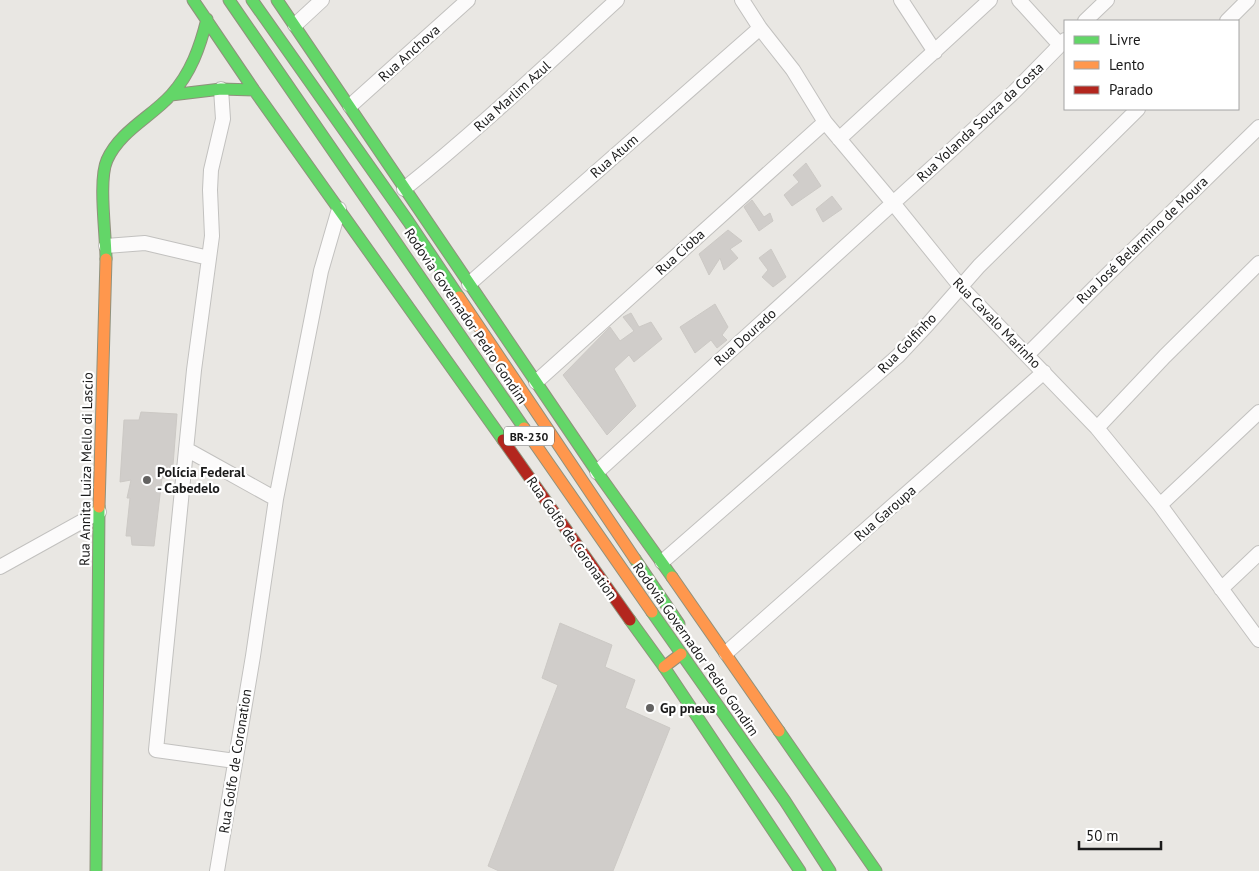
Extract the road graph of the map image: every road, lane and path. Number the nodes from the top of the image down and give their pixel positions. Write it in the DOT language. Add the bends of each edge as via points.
graph roads {
  1 [pos="193,0"];
  2 [pos="229,0"];
  3 [pos="252,0"];
  4 [pos="277,0"];
  5 [pos="322,0"];
  6 [pos="468,0"];
  7 [pos="617,0"];
  8 [pos="742,0"];
  9 [pos="901,0"];
  10 [pos="990,0"];
  11 [pos="1019,0"];
  12 [pos="1107,0"];
  13 [pos="1248,0"];
  14 [pos="207,19"];
  15 [pos="1086,20"];
  16 [pos="1227,20"];
  17 [pos="295,25"];
  18 [pos="760,28"];
  19 [pos="1063,42"];
  20 [pos="934,52"];
  21 [pos="221,89"];
  22 [pos="254,90"];
  23 [pos="172,95"];
  24 [pos="350,106"];
  25 [pos="1137,110"];
  26 [pos="825,122"];
  27 [pos="1259,127"];
  28 [pos="839,139"];
  29 [pos="404,189"];
  30 [pos="893,203"];
  31 [pos="339,209"];
  32 [pos="106,246"];
  33 [pos="209,258"];
  34 [pos="1259,263"];
  35 [pos="469,284"];
  36 [pos="960,286"];
  37 [pos="1027,355"];
  38 [pos="1044,372"];
  39 [pos="536,382"];
  40 [pos="1259,412"];
  41 [pos="1097,428"];
  42 [pos="186,449"];
  43 [pos="597,472"];
  44 [pos="276,498"];
  45 [pos="1160,505"];
  46 [pos="99,512"];
  47 [pos="1259,553"];
  48 [pos="662,562"];
  49 [pos="0,567"];
  50 [pos="1221,589"];
  51 [pos="684,631"];
  52 [pos="1259,640"];
  53 [pos="726,653"];
  54 [pos="681,654"];
  55 [pos="664,668"];
  56 [pos="235,761"];
  57 [pos="96,871"];
  58 [pos="217,871"];
  59 [pos="800,871"];
  60 [pos="830,871"];
  61 [pos="876,871"];
  1 -- 14 [label="main road, Rua Golfo de Coronation"];
  2 -- 54 [label="main road, Rodovia Governador Pedro Gondim / BR-230"];
  3 -- 51 [label="main road, Rodovia Governador Pedro Gondim / BR-230" via="408,221"];
  4 -- 17 [label="main road"];
  5 -- 17 [label="street"];
  6 -- 24 [label="street, Rua Anchova"];
  7 -- 29 [label="street, Rua Marlim Azul"];
  8 -- 18 [label="street, Rua Cavalo Marinho"];
  9 -- 20 [label="street"];
  10 -- 20 [label="street"];
  11 -- 19 [label="street"];
  12 -- 15 [label="street"];
  13 -- 16 [label="street"];
  14 -- 22 [label="main road, Rua Golfo de Coronation"];
  14 -- 23 [label="main road, Rua Annita Luiza Mello di Lascio" via="200,47"];
  17 -- 24 [label="main road"];
  18 -- 26 [label="street, Rua Cavalo Marinho" via="793,70"];
  18 -- 35 [label="street, Rua Atum"];
  19 -- 30 [label="street, Rua Yolanda Souza da Costa" via="1014,92"];
  20 -- 28 [label="street"];
  21 -- 22 [label="main road"];
  21 -- 23 [label="main road"];
  21 -- 33 [label="street" via="223,119 211,170"];
  22 -- 31 [label="main road, Rua Golfo de Coronation"];
  23 -- 32 [label="main road, Rua Annita Luiza Mello di Lascio" via="139,122 107,160 103,174"];
  24 -- 29 [label="main road"];
  25 -- 36 [label="street, Rua Golfinho"];
  26 -- 28 [label="street, Rua Cavalo Marinho"];
  26 -- 39 [label="street, Rua Cioba"];
  27 -- 37 [label="street, Rua José Belarmino de Moura"];
  28 -- 30 [label="street, Rua Cavalo Marinho"];
  29 -- 35 [label="main road"];
  30 -- 36 [label="street, Rua Cavalo Marinho"];
  30 -- 43 [label="street, Rua Dourado"];
  31 -- 44 [label="street, Rua Golfo de Coronation" via="321,271"];
  31 -- 55 [label="main road, Rua Golfo de Coronation"];
  32 -- 33 [label="street" via="145,242"];
  32 -- 46 [label="main road, Rua Annita Luiza Mello di Lascio"];
  33 -- 42 [label="street"];
  34 -- 41 [label="street"];
  35 -- 39 [label="main road"];
  36 -- 37 [label="street, Rua Cavalo Marinho"];
  36 -- 48 [label="street, Rua Golfinho" via="898,356"];
  37 -- 38 [label="street, Rua Cavalo Marinho"];
  38 -- 41 [label="street, Rua Cavalo Marinho"];
  38 -- 53 [label="street, Rua Garoupa"];
  39 -- 43 [label="main road"];
  40 -- 45 [label="street"];
  41 -- 45 [label="street, Rua Cavalo Marinho"];
  42 -- 44 [label="street"];
  42 -- 56 [label="street" via="156,750"];
  43 -- 48 [label="main road"];
  44 -- 56 [label="street, Rua Golfo de Coronation"];
  45 -- 50 [label="street, Rua Cavalo Marinho"];
  46 -- 49 [label="street"];
  46 -- 57 [label="main road, Rua Annita Luiza Mello di Lascio"];
  47 -- 50 [label="street"];
  48 -- 53 [label="main road"];
  50 -- 52 [label="street, Rua Cavalo Marinho"];
  53 -- 61 [label="main road"];
  54 -- 55 [label="main road"];
  54 -- 60 [label="main road, Rodovia Governador Pedro Gondim / BR-230" via="785,801"];
  55 -- 59 [label="main road, Rua Golfo de Coronation"];
  56 -- 58 [label="street, Rua Golfo de Coronation"];
}
